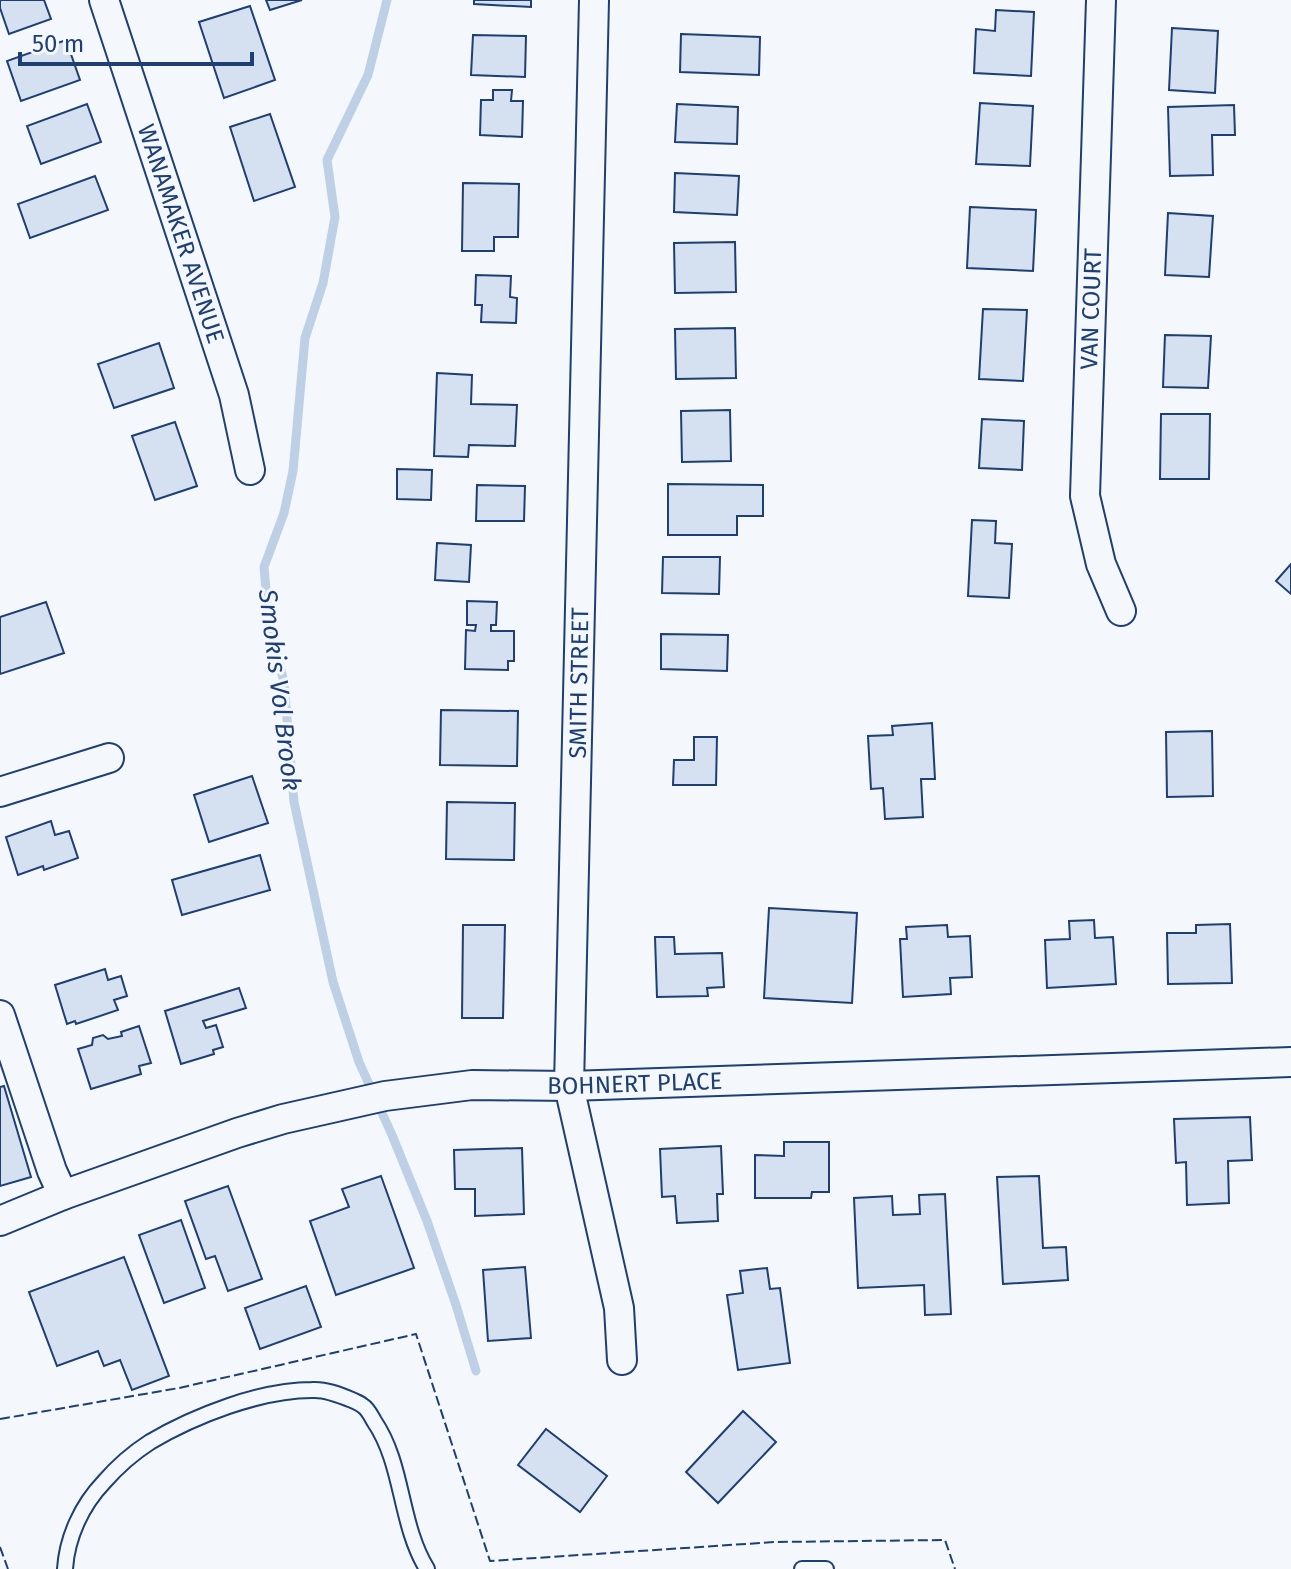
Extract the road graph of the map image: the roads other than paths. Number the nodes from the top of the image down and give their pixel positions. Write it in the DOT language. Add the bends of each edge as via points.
graph roads {
  1 [pos="104,0"];
  2 [pos="594,0"];
  3 [pos="1101,0"];
  4 [pos="250,470"];
  5 [pos="1121,611"];
  6 [pos="109,758"];
  7 [pos="0,792"];
  8 [pos="0,1015"];
  9 [pos="1291,1062"];
  10 [pos="569,1086"];
  11 [pos="63,1195"];
  12 [pos="0,1221"];
  13 [pos="622,1360"];
  14 [pos="65,1569"];
  15 [pos="427,1569"];
  16 [pos="802,1569"];
  17 [pos="826,1569"];
  1 -- 4 [label="street, WANAMAKER AVENUE" via="234,395"];
  2 -- 10 [label="street, SMITH STREET"];
  3 -- 5 [label="street, VAN COURT" via="1085,496 1101,564"];
  6 -- 7 [label="street"];
  8 -- 11 [label="street"];
  9 -- 10 [label="street, BOHNERT PLACE"];
  10 -- 11 [label="street, BOHNERT PLACE" via="472,1085 374,1099 283,1119"];
  10 -- 13 [label="street, SMITH STREET" via="619,1308"];
  11 -- 12 [label="street, BOHNERT PLACE"];
  14 -- 15 [label="lane" via="66,1548 80,1515 102,1483 150,1442 236,1404 313,1389 364,1406 381,1431 413,1542"];
  16 -- 17 [label="lane"];
}
